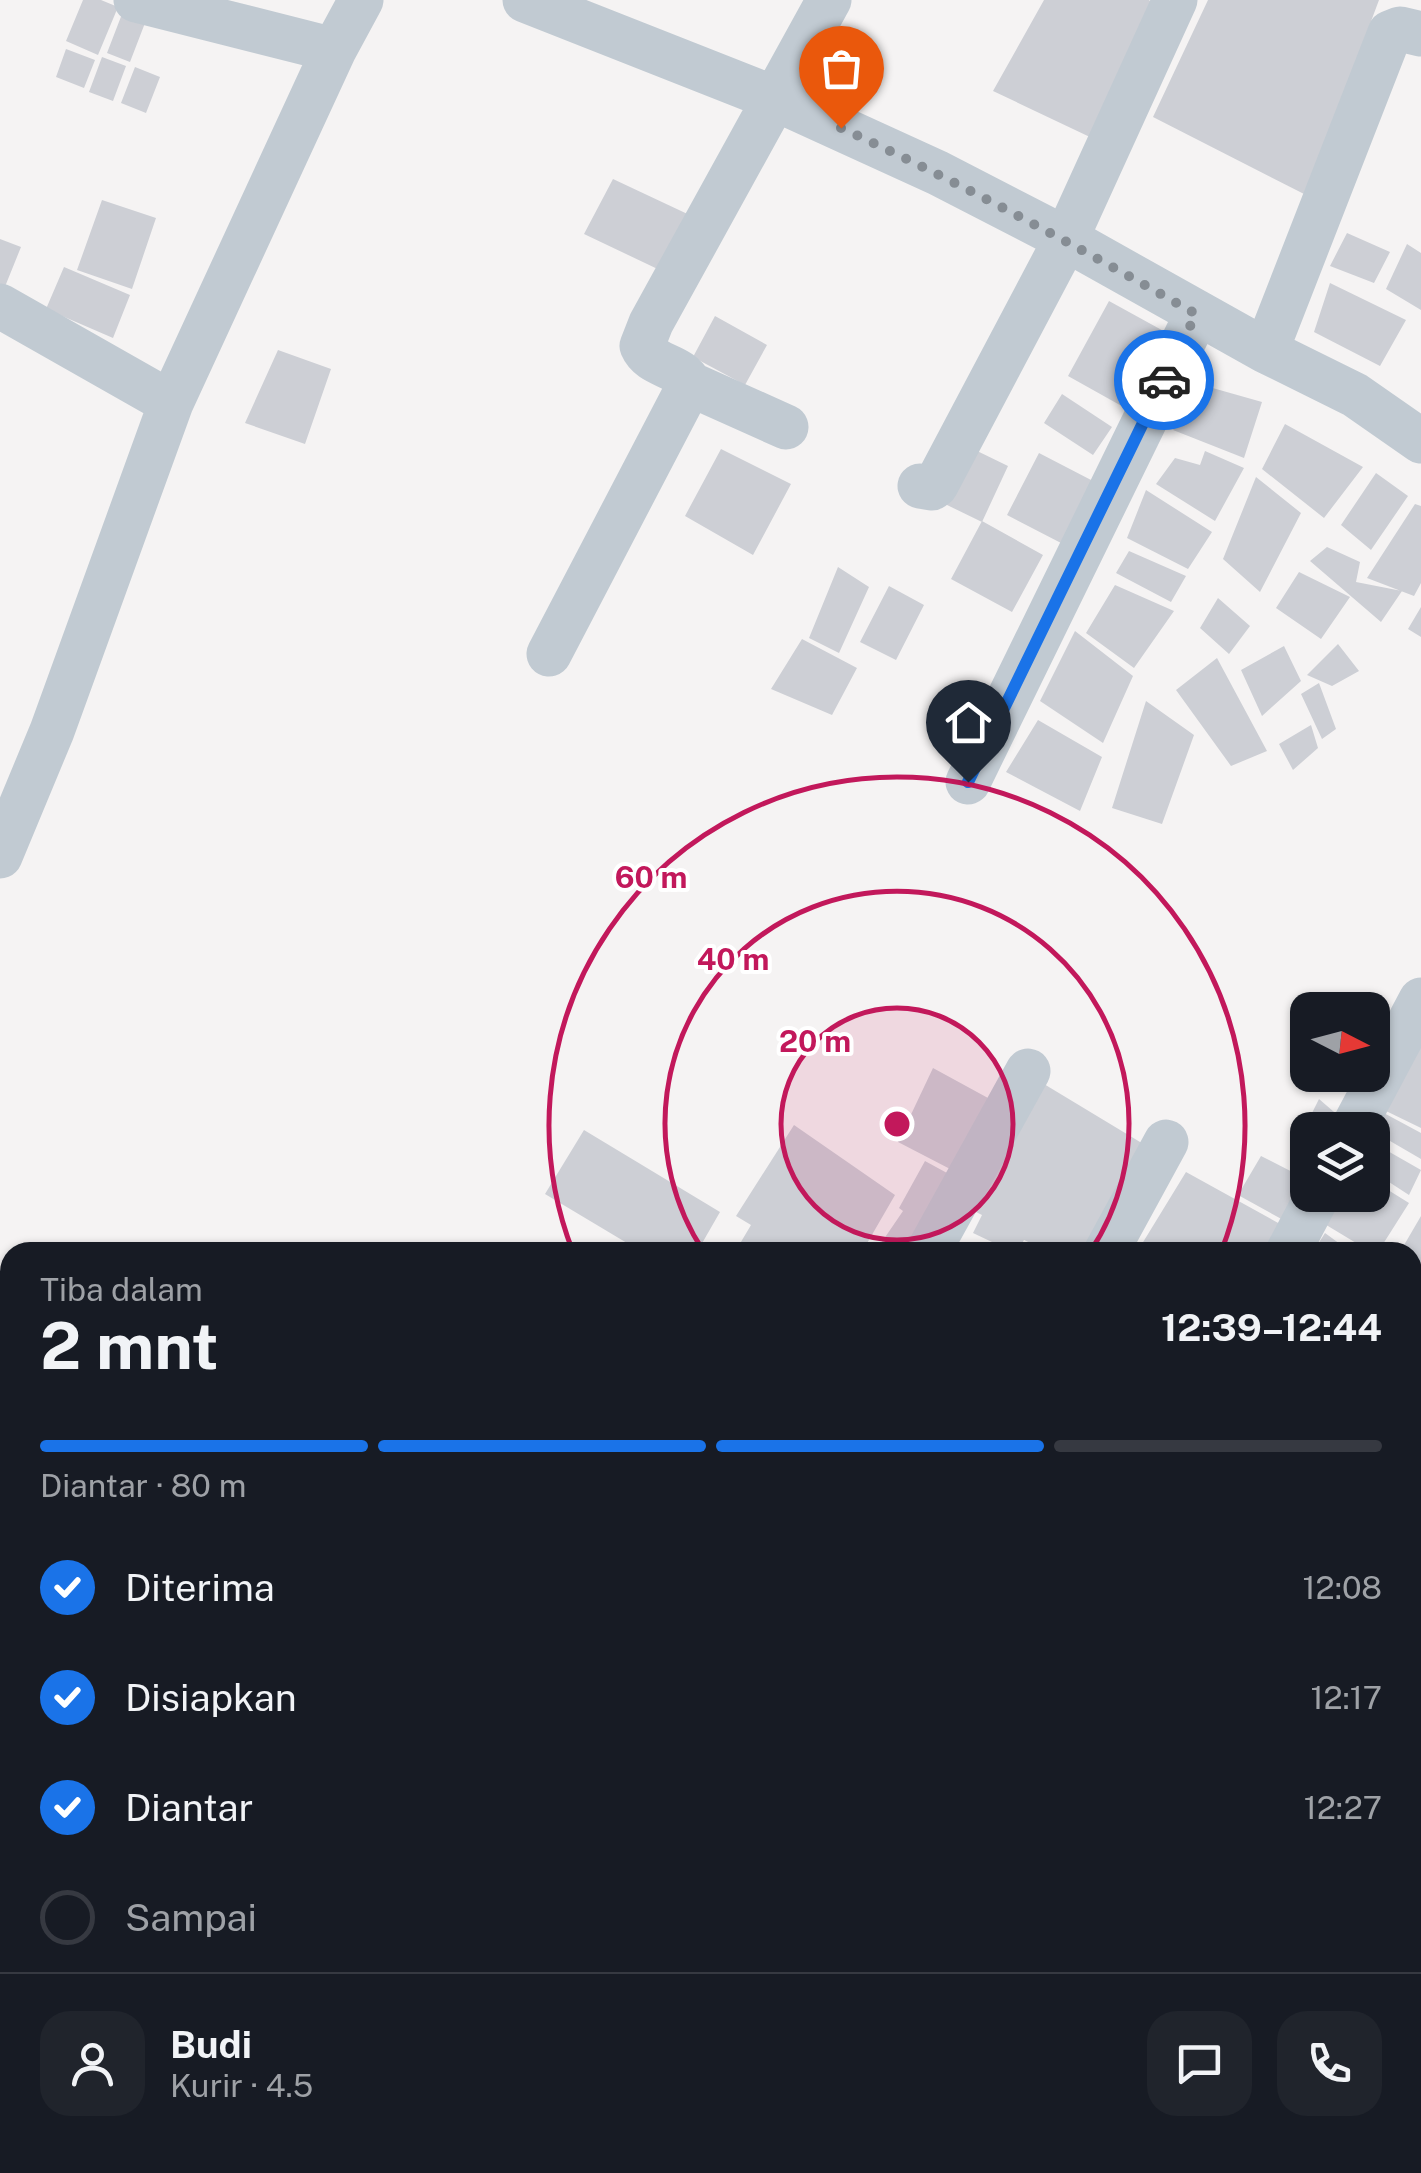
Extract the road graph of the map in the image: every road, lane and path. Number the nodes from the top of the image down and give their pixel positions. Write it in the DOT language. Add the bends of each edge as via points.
graph roads {
  1 [pos="136,0"];
  2 [pos="361,0"];
  3 [pos="525,0"];
  4 [pos="829,0"];
  5 [pos="1175,0"];
  6 [pos="1421,34"];
  7 [pos="334,50"];
  8 [pos="776,99"];
  9 [pos="1066,239"];
  10 [pos="0,306"];
  11 [pos="1196,314"];
  12 [pos="1266,351"];
  13 [pos="690,384"];
  14 [pos="171,403"];
  15 [pos="786,427"];
  16 [pos="1421,441"];
  17 [pos="920,486"];
  18 [pos="549,654"];
  19 [pos="968,782"];
  20 [pos="0,856"];
  21 [pos="1421,1000"];
  22 [pos="1028,1070"];
  23 [pos="1362,1112"];
  24 [pos="1166,1142"];
  25 [pos="1309,1212"];
  26 [pos="947,1242"];
  27 [pos="1111,1242"];
  28 [pos="1293,1242"];
  1 -- 7 [label="street"];
  2 -- 7 [label="street"];
  3 -- 8 [label="street"];
  4 -- 8 [label="street"];
  5 -- 9 [label="street"];
  6 -- 12 [label="street" via="1390,33"];
  7 -- 14 [label="street"];
  8 -- 9 [label="street"];
  8 -- 13 [label="street" via="642,346 646,356 686,375"];
  9 -- 11 [label="street"];
  9 -- 17 [label="street" via="936,485"];
  10 -- 14 [label="street"];
  11 -- 12 [label="street"];
  11 -- 19 [label="street"];
  12 -- 16 [label="street" via="1355,396"];
  13 -- 15 [label="street"];
  13 -- 18 [label="street"];
  14 -- 20 [label="street"];
  21 -- 23 [label="street"];
  22 -- 26 [label="street"];
  24 -- 27 [label="street"];
  25 -- 28 [label="street"];
}
